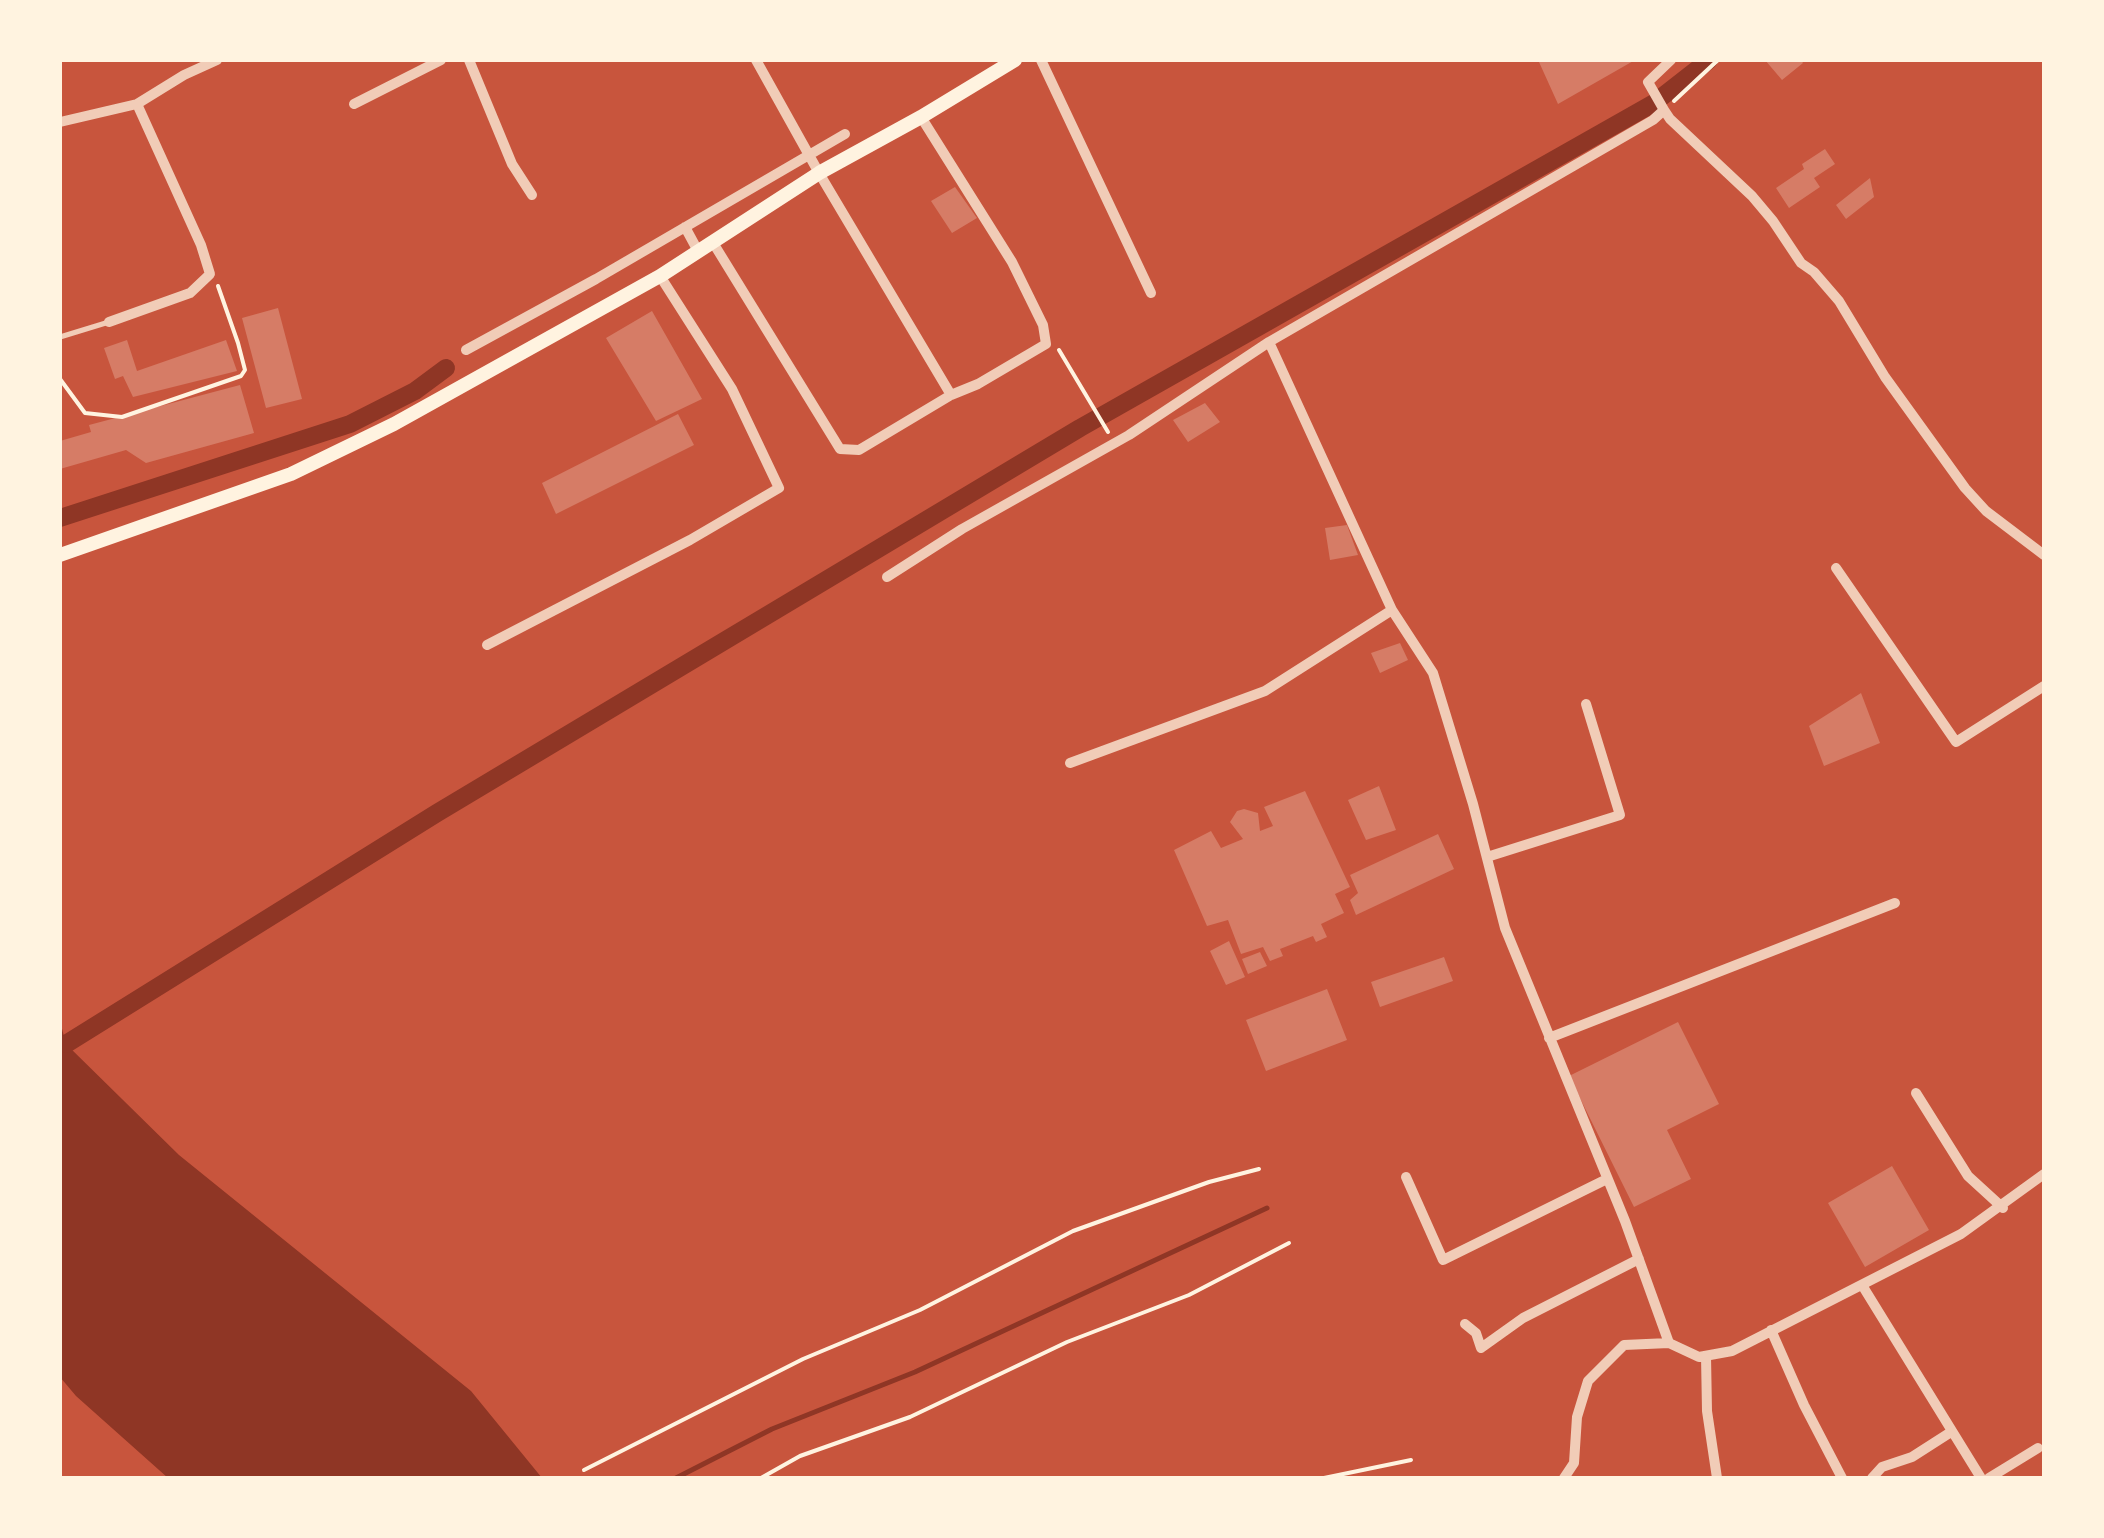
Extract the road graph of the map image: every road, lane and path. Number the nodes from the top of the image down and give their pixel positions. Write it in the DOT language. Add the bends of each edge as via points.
graph roads {
  1 [pos="217,60"];
  2 [pos="441,60"];
  3 [pos="470,60"];
  4 [pos="756,60"];
  5 [pos="1015,60"];
  6 [pos="1041,60"];
  7 [pos="1671,60"];
  8 [pos="1718,60"];
  9 [pos="137,104"];
  10 [pos="354,104"];
  11 [pos="1663,108"];
  12 [pos="921,117"];
  13 [pos="60,122"];
  14 [pos="845,134"];
  15 [pos="809,154"];
  16 [pos="819,173"];
  17 [pos="532,195"];
  18 [pos="685,227"];
  19 [pos="712,241"];
  20 [pos="698,250"];
  21 [pos="210,274"];
  22 [pos="660,276"];
  23 [pos="1151,293"];
  24 [pos="109,322"];
  25 [pos="1043,325"];
  26 [pos="60,337"];
  27 [pos="1268,342"];
  28 [pos="466,350"];
  29 [pos="60,379"];
  30 [pos="951,395"];
  31 [pos="1114,442"];
  32 [pos="60,554"];
  33 [pos="2044,555"];
  34 [pos="1836,568"];
  35 [pos="887,577"];
  36 [pos="1392,610"];
  37 [pos="487,646"];
  38 [pos="2044,686"];
  39 [pos="1586,704"];
  40 [pos="1070,763"];
  41 [pos="1487,857"];
  42 [pos="1894,903"];
  43 [pos="1549,1038"];
  44 [pos="1916,1093"];
  45 [pos="1259,1168"];
  46 [pos="2044,1174"];
  47 [pos="1406,1177"];
  48 [pos="1607,1179"];
  49 [pos="2002,1206"];
  50 [pos="1289,1244"];
  51 [pos="1638,1259"];
  52 [pos="1862,1285"];
  53 [pos="1464,1324"];
  54 [pos="1771,1330"];
  55 [pos="1669,1343"];
  56 [pos="1706,1356"];
  57 [pos="1952,1432"];
  58 [pos="2038,1448"];
  59 [pos="1411,1460"];
  60 [pos="584,1470"];
  61 [pos="760,1478"];
  62 [pos="1324,1478"];
  63 [pos="1564,1478"];
  64 [pos="1717,1478"];
  65 [pos="1842,1478"];
  66 [pos="1872,1478"];
  67 [pos="1981,1478"];
  68 [pos="1990,1478"];
  1 -- 9 [label="street"];
  2 -- 10 [label="street"];
  3 -- 17 [label="street" via="512,164"];
  4 -- 15 [label="street"];
  5 -- 12 [label="main road"];
  6 -- 23 [label="street"];
  7 -- 11 [label="street" via="1648,82"];
  8 -- 11 [label="path"];
  9 -- 13 [label="street"];
  9 -- 21 [label="street"];
  11 -- 27 [label="street" via="1653,120"];
  11 -- 33 [label="street" via="1752,196 1801,263 1839,301 1965,488"];
  12 -- 16 [label="main road"];
  12 -- 25 [label="street" via="1012,262"];
  14 -- 15 [label="street"];
  15 -- 16 [label="street"];
  15 -- 18 [label="street"];
  16 -- 19 [label="main road"];
  16 -- 30 [label="street"];
  18 -- 20 [label="street"];
  18 -- 28 [label="street"];
  19 -- 20 [label="main road"];
  19 -- 30 [label="street" via="840,448 859,450"];
  20 -- 22 [label="main road"];
  21 -- 24 [label="street" via="190,293"];
  21 -- 29 [label="path" via="238,343 241,376 122,416 86,414"];
  22 -- 32 [label="main road" via="291,474"];
  22 -- 37 [label="street" via="732,389 779,488"];
  24 -- 26 [label="lane"];
  25 -- 30 [label="street" via="1046,344"];
  25 -- 31 [label="path"];
  27 -- 35 [label="street" via="1129,435"];
  27 -- 36 [label="street"];
  34 -- 38 [label="street" via="1956,742"];
  36 -- 40 [label="street" via="1265,691"];
  36 -- 41 [label="street" via="1433,674"];
  39 -- 41 [label="street" via="1620,815"];
  41 -- 43 [label="street" via="1505,928"];
  42 -- 43 [label="street"];
  43 -- 48 [label="street"];
  44 -- 49 [label="street" via="1968,1176"];
  45 -- 60 [label="path" via="1073,1230"];
  46 -- 49 [label="street"];
  47 -- 48 [label="street" via="1443,1260"];
  48 -- 51 [label="street"];
  49 -- 52 [label="street"];
  50 -- 61 [label="path" via="1189,1295"];
  51 -- 53 [label="street" via="1523,1318 1481,1348"];
  51 -- 55 [label="street"];
  52 -- 54 [label="street"];
  52 -- 57 [label="street"];
  54 -- 56 [label="street" via="1732,1351"];
  54 -- 65 [label="street"];
  55 -- 56 [label="street"];
  55 -- 63 [label="street" via="1624,1345 1588,1382 1574,1464"];
  56 -- 64 [label="street"];
  57 -- 66 [label="street"];
  57 -- 67 [label="street"];
  58 -- 68 [label="street"];
  59 -- 62 [label="path"];
}
